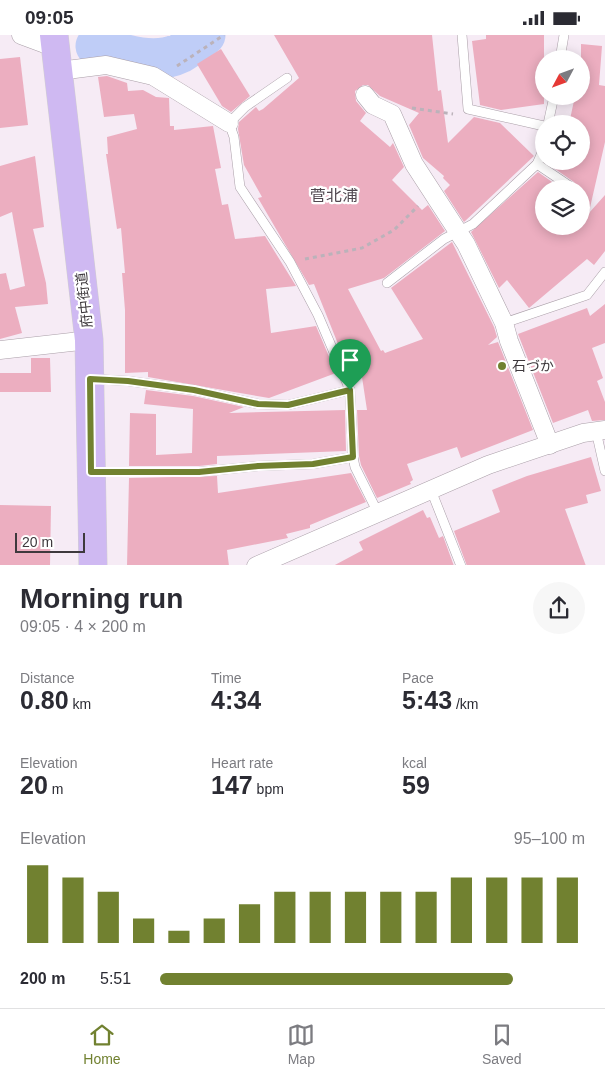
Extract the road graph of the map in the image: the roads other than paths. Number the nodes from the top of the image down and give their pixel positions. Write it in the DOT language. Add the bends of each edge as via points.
graph roads {
  1 [pos="21,35"];
  2 [pos="462,35"];
  3 [pos="564,35"];
  4 [pos="562,50"];
  5 [pos="56,51"];
  6 [pos="287,78"];
  7 [pos="364,95"];
  8 [pos="229,123"];
  9 [pos="535,124"];
  10 [pos="535,166"];
  11 [pos="546,170"];
  12 [pos="561,180"];
  13 [pos="457,232"];
  14 [pos="605,273"];
  15 [pos="387,283"];
  16 [pos="504,323"];
  17 [pos="89,340"];
  18 [pos="0,350"];
  19 [pos="90,379"];
  20 [pos="350,390"];
  21 [pos="600,431"];
  22 [pos="550,445"];
  23 [pos="353,457"];
  24 [pos="605,471"];
  25 [pos="91,472"];
  26 [pos="431,490"];
  27 [pos="378,513"];
  28 [pos="93,565"];
  29 [pos="260,565"];
  30 [pos="462,565"];
  1 -- 5 [label="street"];
  2 -- 9 [label="lane" via="468,109"];
  3 -- 4 [label="lane"];
  5 -- 8 [label="street" via="153,76"];
  5 -- 17 [label="main road, 府中街道"];
  6 -- 8 [label="lane" via="245,107"];
  7 -- 13 [label="street" via="373,105 392,114 414,164"];
  8 -- 20 [label="lane" via="234,137 240,187 290,262 318,315"];
  10 -- 13 [label="lane" via="472,224"];
  11 -- 12 [label="lane"];
  13 -- 15 [label="lane"];
  13 -- 16 [label="street"];
  14 -- 16 [label="lane" via="587,295"];
  16 -- 22 [label="street"];
  17 -- 18 [label="street"];
  17 -- 19 [label="main road, 府中街道"];
  19 -- 20 [label="lane" via="194,390 258,404 288,405"];
  19 -- 25 [label="main road, 府中街道"];
  20 -- 23 [label="lane"];
  21 -- 22 [label="street" via="583,433"];
  21 -- 24 [label="lane"];
  22 -- 26 [label="street" via="488,465"];
  23 -- 25 [label="lane" via="313,464 199,472"];
  23 -- 27 [label="lane"];
  25 -- 28 [label="main road, 府中街道"];
  26 -- 27 [label="street"];
  26 -- 30 [label="lane"];
  27 -- 29 [label="street"];
}
